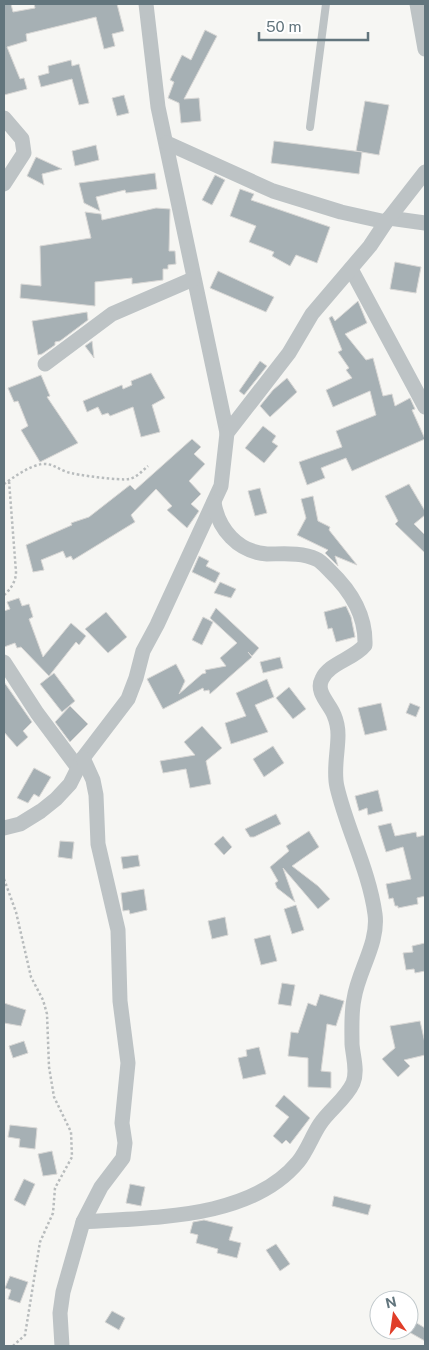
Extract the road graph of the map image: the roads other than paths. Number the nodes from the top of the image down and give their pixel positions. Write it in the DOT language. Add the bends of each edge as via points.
graph roads {
  1 [pos="146,4"];
  2 [pos="326,4"];
  3 [pos="420,11"];
  4 [pos="425,49"];
  5 [pos="4,118"];
  6 [pos="310,127"];
  7 [pos="168,143"];
  8 [pos="425,172"];
  9 [pos="4,184"];
  10 [pos="388,220"];
  11 [pos="425,223"];
  12 [pos="351,269"];
  13 [pos="193,279"];
  14 [pos="45,364"];
  15 [pos="425,407"];
  16 [pos="227,433"];
  17 [pos="214,502"];
  18 [pos="4,662"];
  19 [pos="81,763"];
  20 [pos="4,828"];
  21 [pos="83,1222"];
  22 [pos="62,1346"];
  1 -- 7 [label="street" via="158,107"];
  2 -- 6 [label="lane"];
  3 -- 4 [label="street"];
  5 -- 9 [label="street" via="22,139 24,153"];
  7 -- 10 [label="street" via="272,191 341,212"];
  7 -- 13 [label="street"];
  8 -- 10 [label="street"];
  10 -- 11 [label="street"];
  10 -- 12 [label="street"];
  12 -- 15 [label="street"];
  12 -- 16 [label="street" via="312,314 290,353"];
  13 -- 14 [label="street" via="112,314"];
  13 -- 16 [label="street"];
  16 -- 17 [label="street" via="221,486"];
  17 -- 19 [label="street" via="143,651 128,699"];
  17 -- 21 [label="street" via="216,517 223,530 250,550 317,559 352,596 363,620 365,645 356,656 328,671 320,685 338,727 336,786 356,844 375,917 371,945 354,1000 352,1044 356,1072 353,1083 321,1122 298,1162 275,1183 252,1197 218,1208 179,1214"];
  18 -- 19 [label="street" via="37,713"];
  19 -- 20 [label="street" via="70,784 42,811 20,824"];
  19 -- 21 [label="street" via="95,787 98,844 118,930 120,1001 128,1063 122,1123 123,1158 101,1187"];
  21 -- 22 [label="street" via="63,1292 60,1313"];
}
